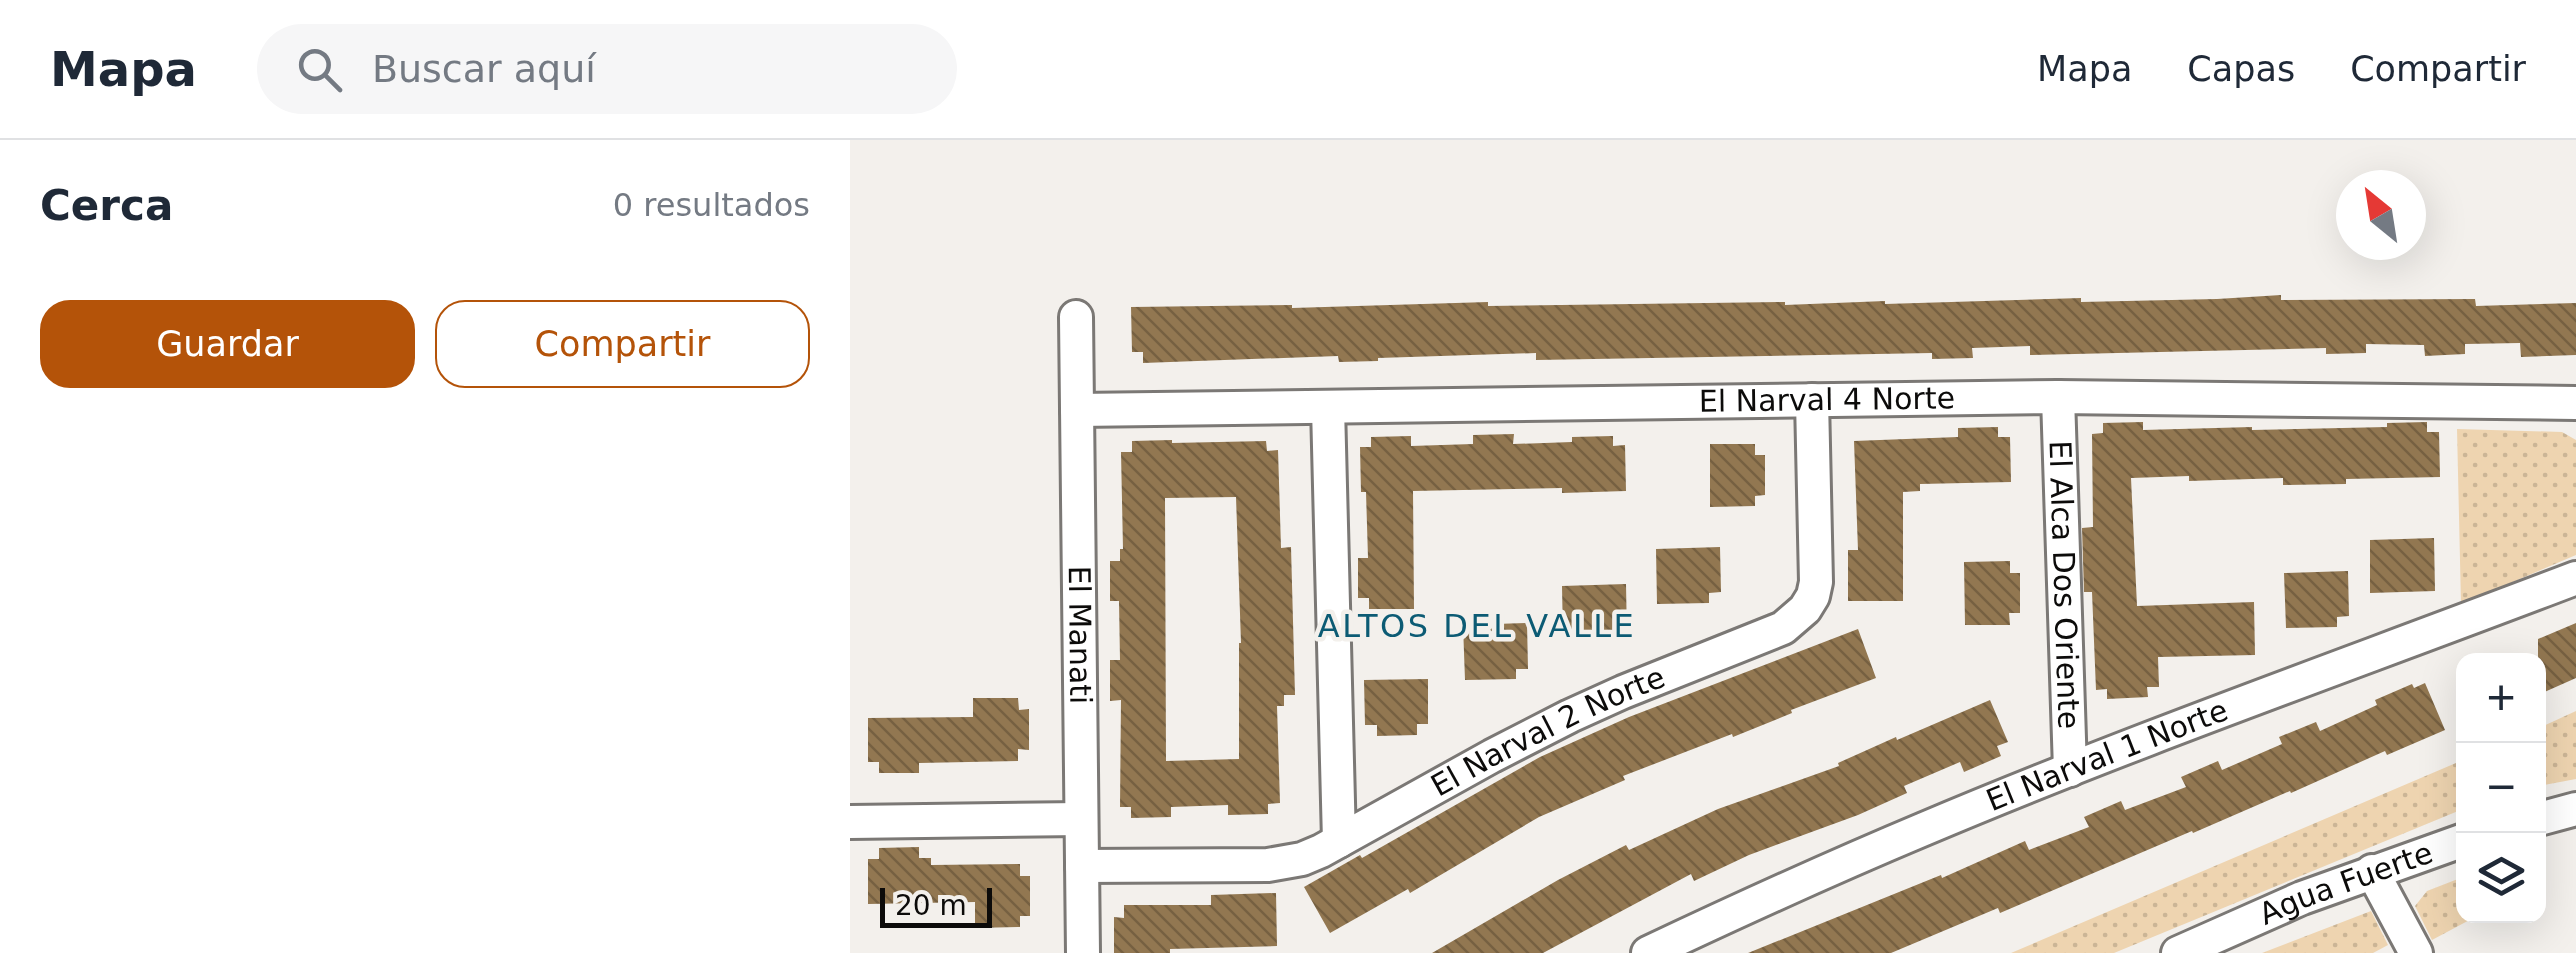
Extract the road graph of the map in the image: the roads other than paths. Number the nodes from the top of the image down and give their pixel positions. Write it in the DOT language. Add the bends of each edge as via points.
graph roads {
  1 [pos="1076,317"];
  2 [pos="2058,397"];
  3 [pos="1812,400"];
  4 [pos="2576,404"];
  5 [pos="1328,406"];
  6 [pos="1077,410"];
  7 [pos="2576,578"];
  8 [pos="2070,770"];
  9 [pos="2576,809"];
  10 [pos="2546,816"];
  11 [pos="1081,820"];
  12 [pos="850,822"];
  13 [pos="1339,842"];
  14 [pos="2456,843"];
  15 [pos="1082,866"];
  16 [pos="2372,871"];
  17 [pos="1083,953"];
  18 [pos="1648,953"];
  19 [pos="2178,953"];
  20 [pos="2416,953"];
  1 -- 6 [label="street, El Manati"];
  2 -- 3 [label="street, El Narval 4 Norte"];
  2 -- 4 [label="street, El Narval 4 Norte"];
  2 -- 8 [label="street, El Alca Dos Oriente"];
  3 -- 5 [label="street, El Narval 4 Norte"];
  3 -- 13 [label="street, El Narval 2 Norte" via="1816,582 1795,620 1570,716"];
  5 -- 6 [label="street, El Narval 4 Norte"];
  5 -- 13 [label="street"];
  6 -- 11 [label="street, El Manati"];
  7 -- 8 [label="street, El Narval 1 Norte"];
  8 -- 18 [label="street, El Narval 1 Norte"];
  9 -- 10 [label="street"];
  11 -- 12 [label="street"];
  11 -- 15 [label="street, El Manati"];
  13 -- 15 [label="street, El Narval 2 Norte" via="1268,865"];
  14 -- 16 [label="street, Agua Fuerte"];
  15 -- 17 [label="street, El Manati"];
  16 -- 19 [label="street, Agua Fuerte"];
  16 -- 20 [label="street"];
}
